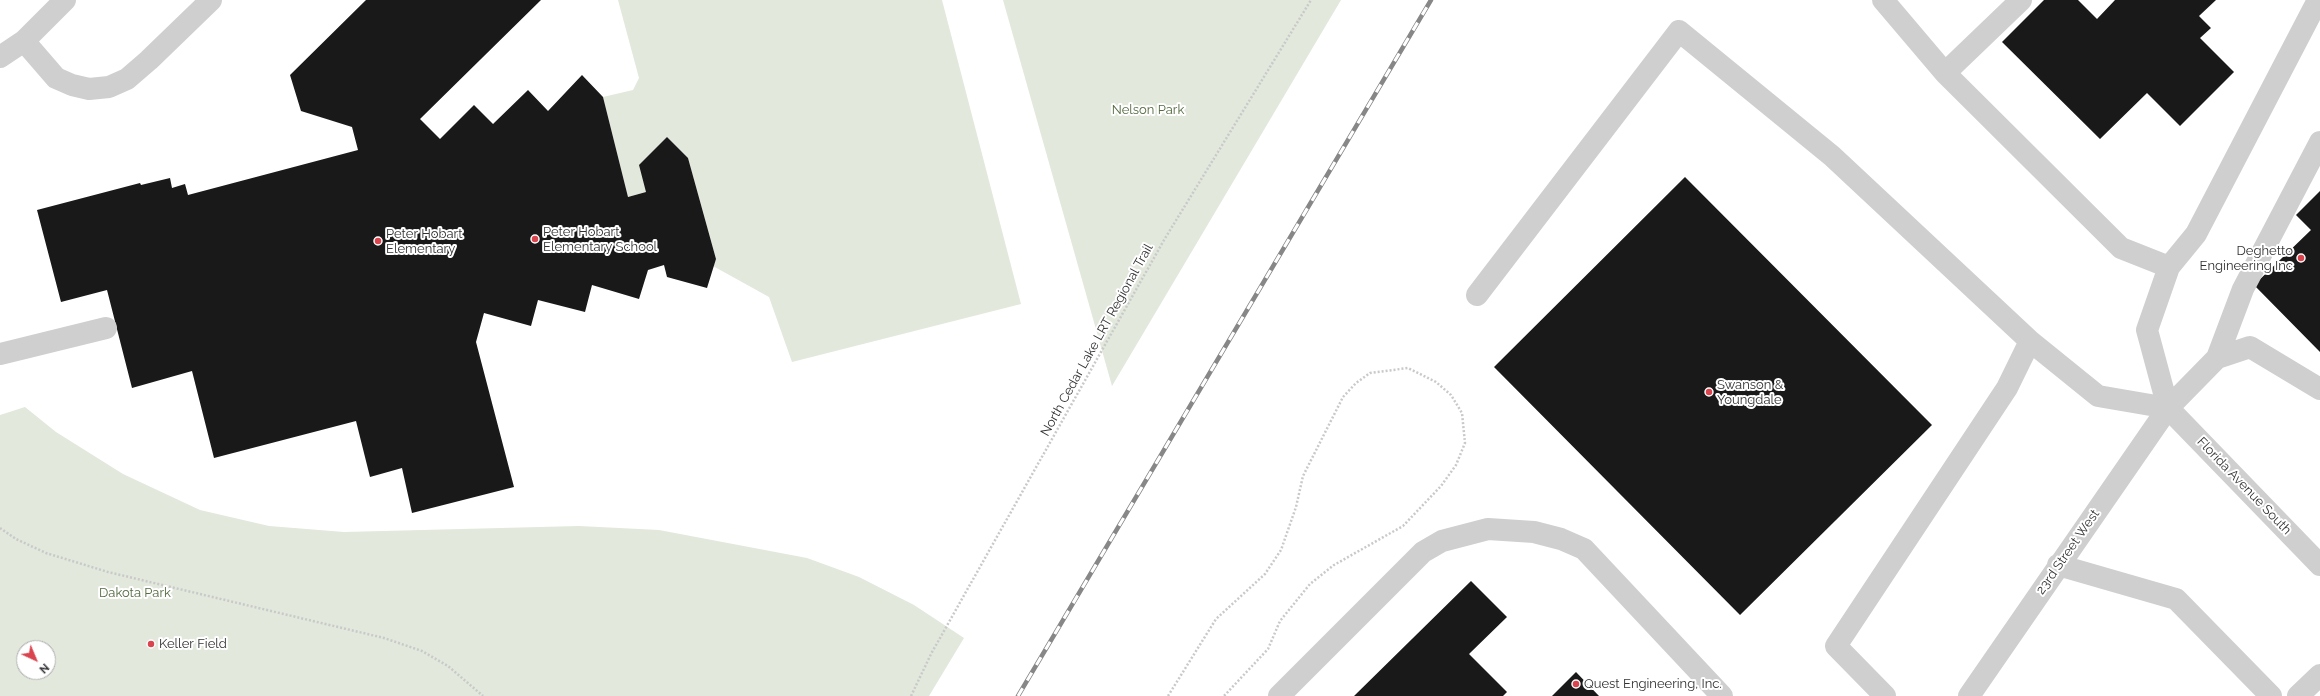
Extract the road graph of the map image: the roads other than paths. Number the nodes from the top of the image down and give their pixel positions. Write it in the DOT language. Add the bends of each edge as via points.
graph roads {
  1 [pos="65,0"];
  2 [pos="211,0"];
  3 [pos="1883,0"];
  4 [pos="2021,0"];
  5 [pos="2318,0"];
  6 [pos="24,41"];
  7 [pos="0,56"];
  8 [pos="1945,73"];
  9 [pos="2320,142"];
  10 [pos="2169,267"];
  11 [pos="1477,294"];
  12 [pos="106,328"];
  13 [pos="2030,341"];
  14 [pos="0,354"];
  15 [pos="2217,358"];
  16 [pos="2320,389"];
  17 [pos="2168,408"];
  18 [pos="2058,565"];
  19 [pos="2320,565"];
  20 [pos="2320,675"];
  21 [pos="1279,696"];
  22 [pos="1722,696"];
  23 [pos="1884,696"];
  24 [pos="1969,696"];
  25 [pos="2271,696"];
  26 [pos="2298,696"];
  1 -- 6 [label="street"];
  2 -- 6 [label="street" via="127,79 109,88 89,89 56,78"];
  3 -- 8 [label="street"];
  4 -- 8 [label="street"];
  5 -- 10 [label="street" via="2196,234"];
  6 -- 7 [label="street"];
  8 -- 10 [label="street" via="2121,248"];
  9 -- 15 [label="street" via="2243,289"];
  10 -- 17 [label="street" via="2147,330"];
  11 -- 13 [label="street" via="1679,31 1832,156"];
  12 -- 14 [label="street"];
  13 -- 17 [label="street" via="2098,396"];
  13 -- 23 [label="street" via="2007,388 1836,646"];
  15 -- 16 [label="street" via="2250,347"];
  15 -- 17 [label="street, 23rd Street West"];
  17 -- 18 [label="street, 23rd Street West"];
  17 -- 19 [label="street, Florida Avenue South"];
  18 -- 24 [label="street, 23rd Street West"];
  18 -- 25 [label="street" via="2176,599"];
  20 -- 26 [label="street"];
  21 -- 22 [label="street" via="1423,552 1442,541 1488,529 1534,532 1561,539 1584,549"];
}
